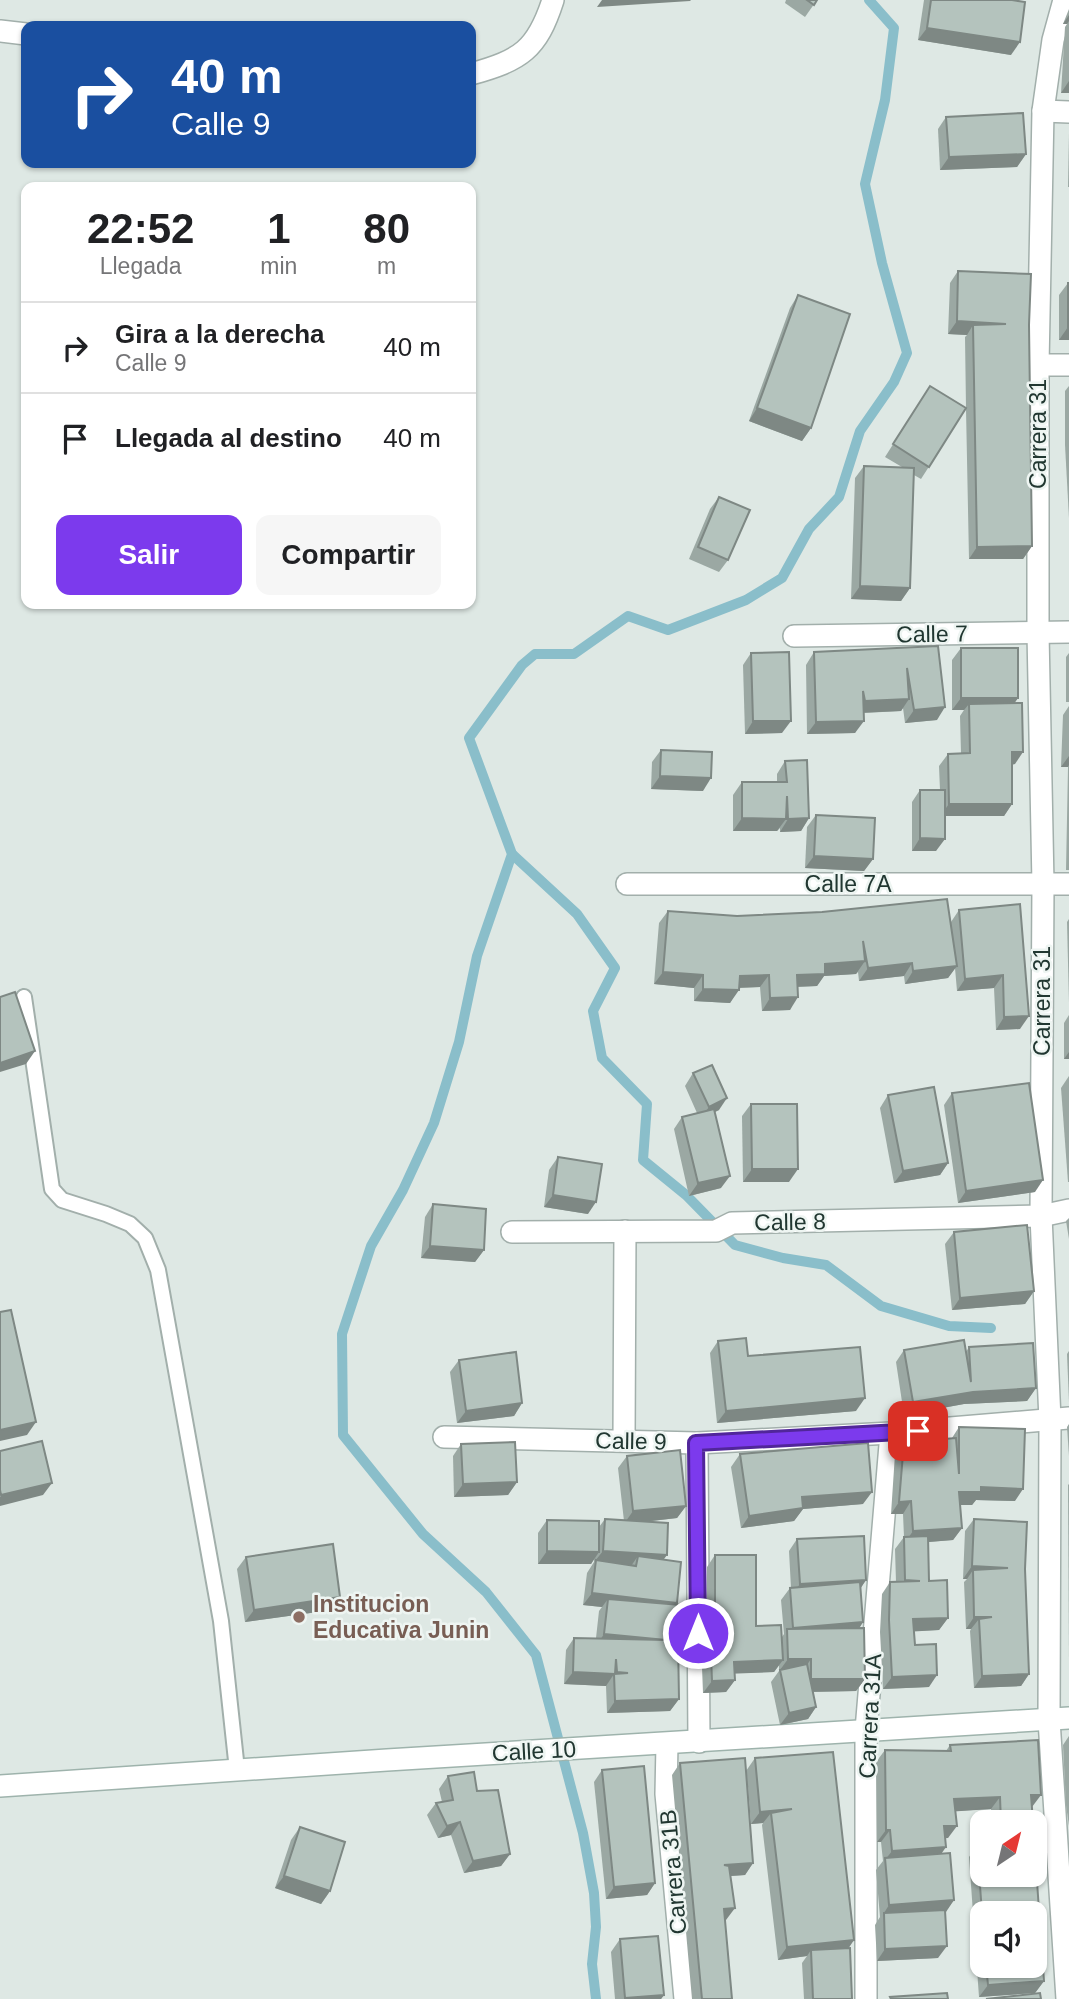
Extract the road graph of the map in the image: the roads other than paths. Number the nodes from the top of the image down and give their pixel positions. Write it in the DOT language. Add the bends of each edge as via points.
graph roads {
  1 [pos="552,0"];
  2 [pos="1063,2"];
  3 [pos="0,31"];
  4 [pos="21,33"];
  5 [pos="476,72"];
  6 [pos="1043,111"];
  7 [pos="1069,112"];
  8 [pos="1038,365"];
  9 [pos="1069,365"];
  10 [pos="1069,632"];
  11 [pos="1038,633"];
  12 [pos="794,636"];
  13 [pos="627,884"];
  14 [pos="1043,884"];
  15 [pos="1069,884"];
  16 [pos="24,997"];
  17 [pos="1069,1210"];
  18 [pos="1041,1216"];
  19 [pos="625,1231"];
  20 [pos="512,1232"];
  21 [pos="1060,1419"];
  22 [pos="891,1433"];
  23 [pos="444,1437"];
  24 [pos="624,1441"];
  25 [pos="696,1443"];
  26 [pos="1059,1719"];
  27 [pos="866,1730"];
  28 [pos="699,1742"];
  29 [pos="667,1744"];
  30 [pos="237,1770"];
  31 [pos="0,1786"];
  32 [pos="685,1999"];
  33 [pos="866,1999"];
  34 [pos="1067,1999"];
  1 -- 5 [label="street" via="531,47"];
  2 -- 6 [label="street, Carrera 31"];
  3 -- 4 [label="street"];
  6 -- 7 [label="street"];
  6 -- 8 [label="street, Carrera 31"];
  8 -- 9 [label="street"];
  8 -- 11 [label="street, Carrera 31"];
  10 -- 11 [label="street, Calle 7"];
  11 -- 12 [label="street, Calle 7"];
  11 -- 14 [label="street, Carrera 31"];
  13 -- 14 [label="street, Calle 7A"];
  14 -- 15 [label="street, Calle 7A"];
  14 -- 18 [label="street, Carrera 31"];
  16 -- 30 [label="lane" via="52,1189 62,1200 130,1224 145,1238 158,1270 221,1621"];
  17 -- 18 [label="street, Calle 8"];
  18 -- 19 [label="street, Calle 8"];
  18 -- 21 [label="street, Carrera 31"];
  19 -- 20 [label="street, Calle 8"];
  19 -- 24 [label="street"];
  21 -- 22 [label="street, Calle 9"];
  21 -- 26 [label="street, Carrera 31"];
  22 -- 25 [label="street, Calle 9"];
  22 -- 27 [label="street, Carrera 31A"];
  23 -- 24 [label="street, Calle 9"];
  24 -- 25 [label="street, Calle 9"];
  25 -- 28 [label="street"];
  26 -- 27 [label="street, Calle 10"];
  26 -- 34 [label="street, Carrera 31"];
  27 -- 28 [label="street, Calle 10"];
  27 -- 33 [label="street, Carrera 31A"];
  28 -- 29 [label="street, Calle 10"];
  29 -- 30 [label="street, Calle 10"];
  29 -- 32 [label="street, Carrera 31B" via="666,1794"];
  30 -- 31 [label="street, Calle 10"];
}
